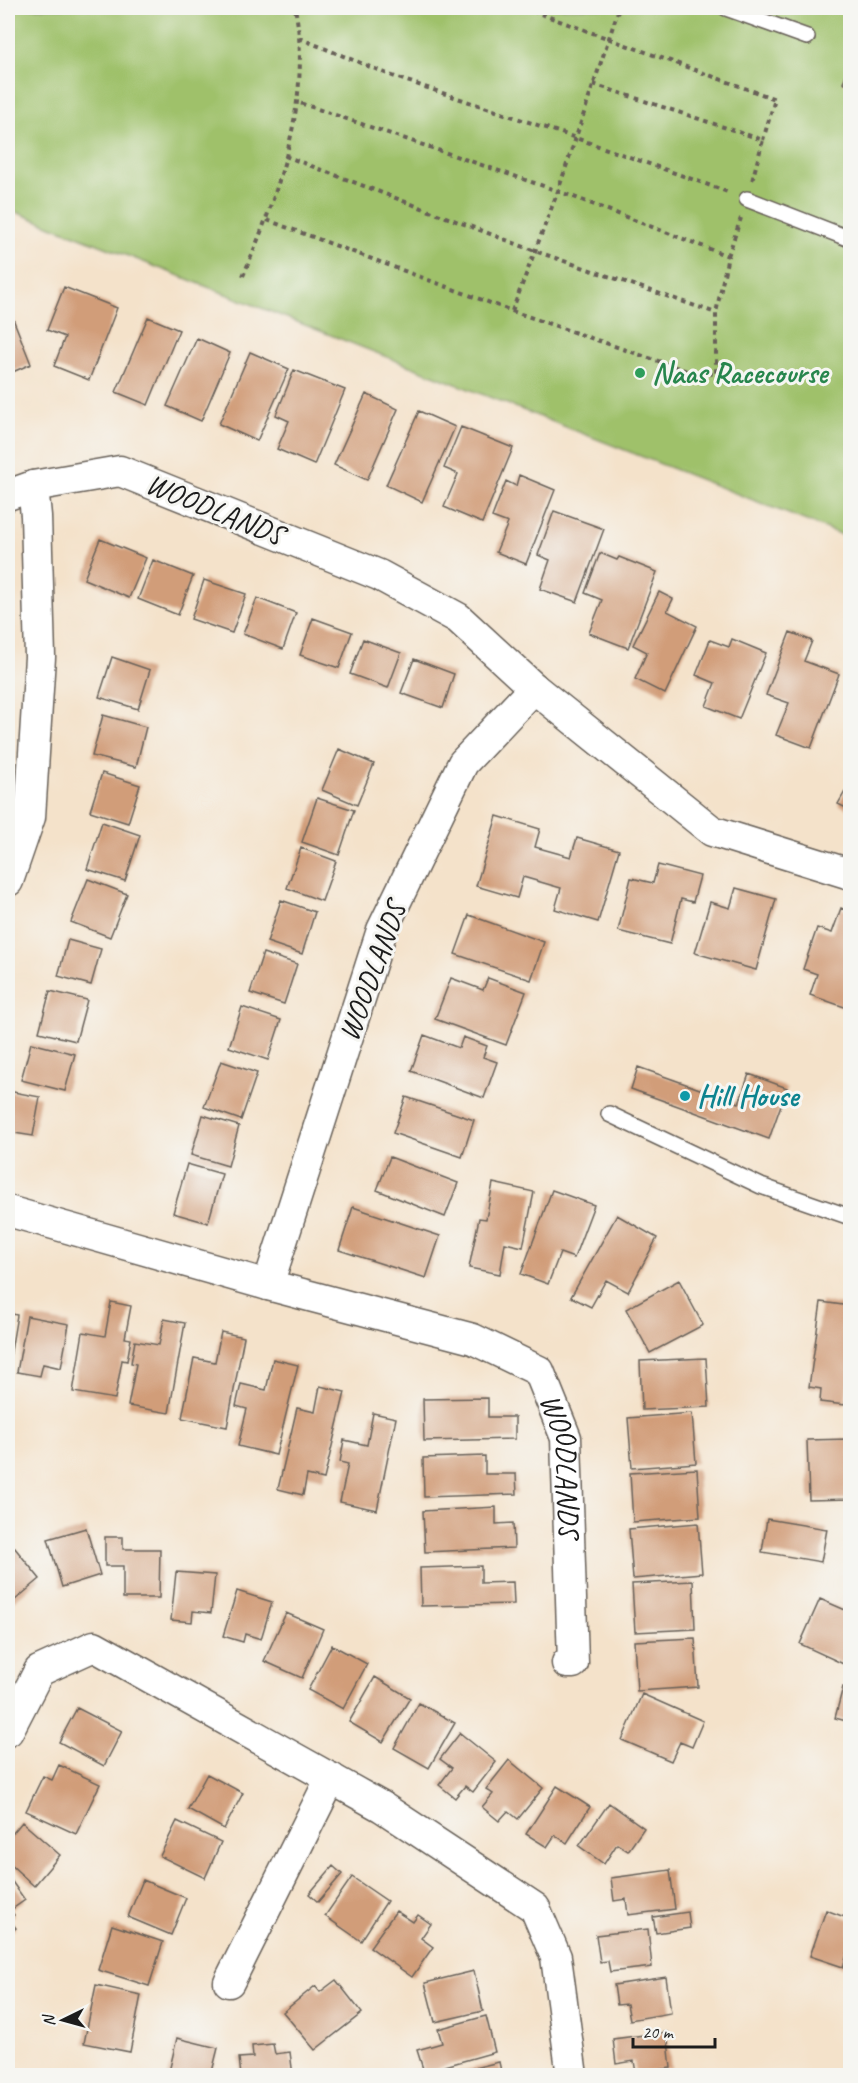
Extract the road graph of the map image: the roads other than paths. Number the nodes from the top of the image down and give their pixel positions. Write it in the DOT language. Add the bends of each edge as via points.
graph roads {
  1 [pos="726,8"];
  2 [pos="807,37"];
  3 [pos="747,199"];
  4 [pos="850,239"];
  5 [pos="20,490"];
  6 [pos="534,688"];
  7 [pos="850,874"];
  8 [pos="8,881"];
  9 [pos="609,1114"];
  10 [pos="8,1211"];
  11 [pos="850,1217"];
  12 [pos="268,1285"];
  13 [pos="567,1663"];
  14 [pos="8,1731"];
  15 [pos="331,1778"];
  16 [pos="229,1982"];
  17 [pos="572,2076"];
  1 -- 2 [label="lane"];
  3 -- 4 [label="lane"];
  5 -- 6 [label="street, WOODLANDS" via="120,471 379,575 458,618"];
  5 -- 8 [label="street, WOODLANDS" via="36,516 40,657 30,816"];
  6 -- 7 [label="street, WOODLANDS" via="712,831"];
  6 -- 12 [label="street, WOODLANDS" via="463,763 382,930"];
  9 -- 11 [label="lane" via="761,1186"];
  10 -- 12 [label="street, WOODLANDS"];
  12 -- 13 [label="street, WOODLANDS" via="473,1338 539,1371 566,1438 573,1663"];
  14 -- 15 [label="street" via="39,1671 94,1646"];
  15 -- 16 [label="street"];
  15 -- 17 [label="street" via="535,1908 556,1957"];
}
